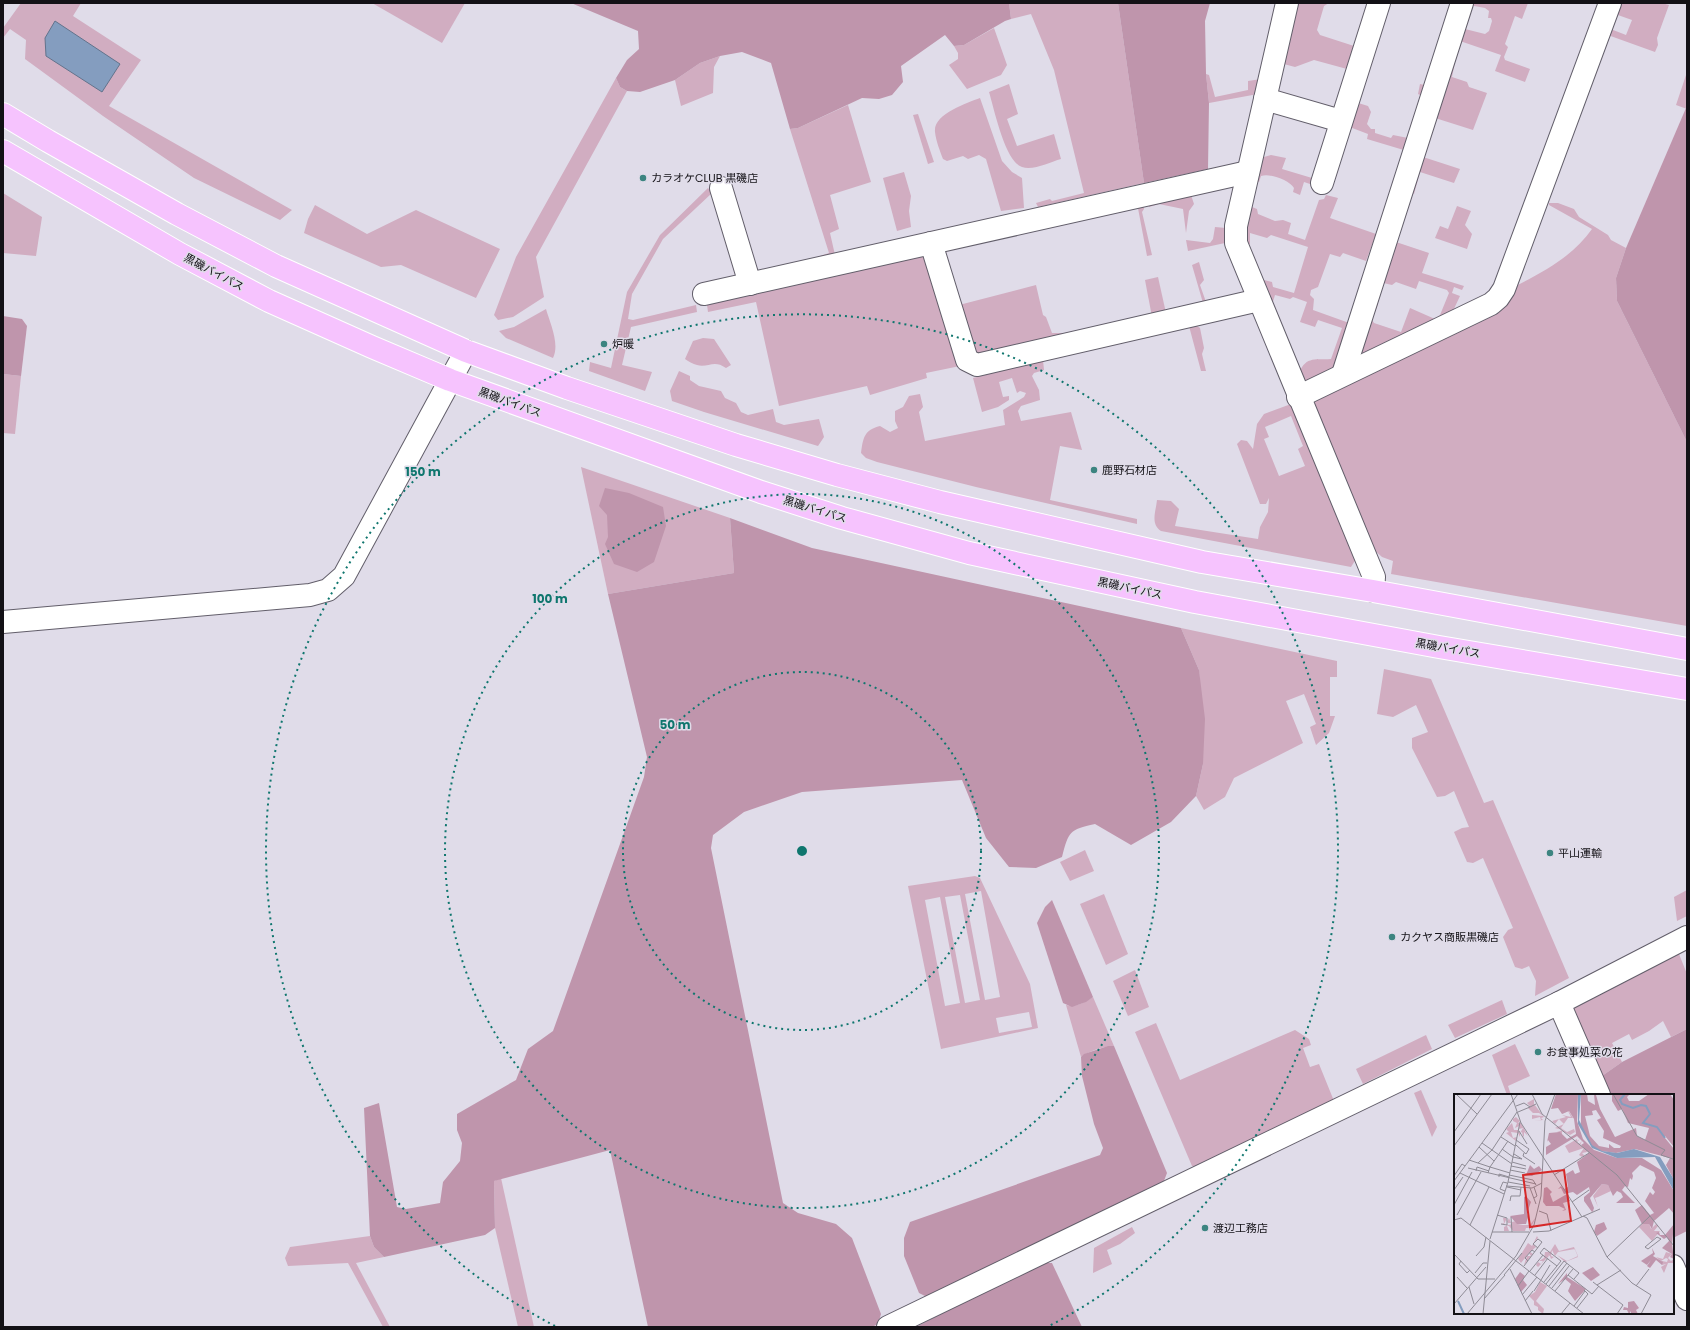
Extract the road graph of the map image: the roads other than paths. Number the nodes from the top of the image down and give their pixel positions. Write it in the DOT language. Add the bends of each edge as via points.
graph roads {
  1 [pos="1287,3"];
  2 [pos="1379,3"];
  3 [pos="1462,3"];
  4 [pos="1610,3"];
  5 [pos="1265,99"];
  6 [pos="3,114"];
  7 [pos="1342,121"];
  8 [pos="3,151"];
  9 [pos="1248,172"];
  10 [pos="1322,184"];
  11 [pos="721,188"];
  12 [pos="931,243"];
  13 [pos="750,284"];
  14 [pos="704,294"];
  15 [pos="1259,300"];
  16 [pos="466,351"];
  17 [pos="1343,374"];
  18 [pos="450,380"];
  19 [pos="1298,397"];
  20 [pos="1373,591"];
  21 [pos="3,622"];
  22 [pos="1687,649"];
  23 [pos="1687,689"];
  24 [pos="1687,937"];
  25 [pos="1559,1003"];
  26 [pos="1599,1094"];
  27 [pos="1674,1268"];
  28 [pos="1687,1299"];
  29 [pos="888,1327"];
  1 -- 5 [label="street"];
  2 -- 7 [label="street"];
  3 -- 17 [label="street"];
  4 -- 17 [label="street" via="1504,289 1498,298 1491,304"];
  5 -- 7 [label="street"];
  5 -- 9 [label="street"];
  6 -- 16 [label="highway" via="177,214 276,266"];
  7 -- 10 [label="street"];
  8 -- 18 [label="highway, 黒磯バイパス" via="180,254 269,301"];
  9 -- 12 [label="street"];
  9 -- 15 [label="street" via="1236,226 1236,243"];
  11 -- 13 [label="street"];
  12 -- 13 [label="street"];
  12 -- 15 [label="street" via="967,360 978,365"];
  13 -- 14 [label="street"];
  15 -- 19 [label="street"];
  16 -- 18 [label="street"];
  16 -- 20 [label="highway" via="729,443 837,475 940,502 1202,562"];
  17 -- 19 [label="street"];
  18 -- 21 [label="street" via="344,576 328,590 310,595"];
  18 -- 23 [label="highway, 黒磯バイパス" via="761,492 842,518 969,552 1202,603"];
  19 -- 20 [label="street" via="1374,577"];
  20 -- 22 [label="highway"];
  24 -- 25 [label="street"];
  25 -- 26 [label="street"];
  25 -- 29 [label="street"];
  27 -- 28 [label="street"];
}
